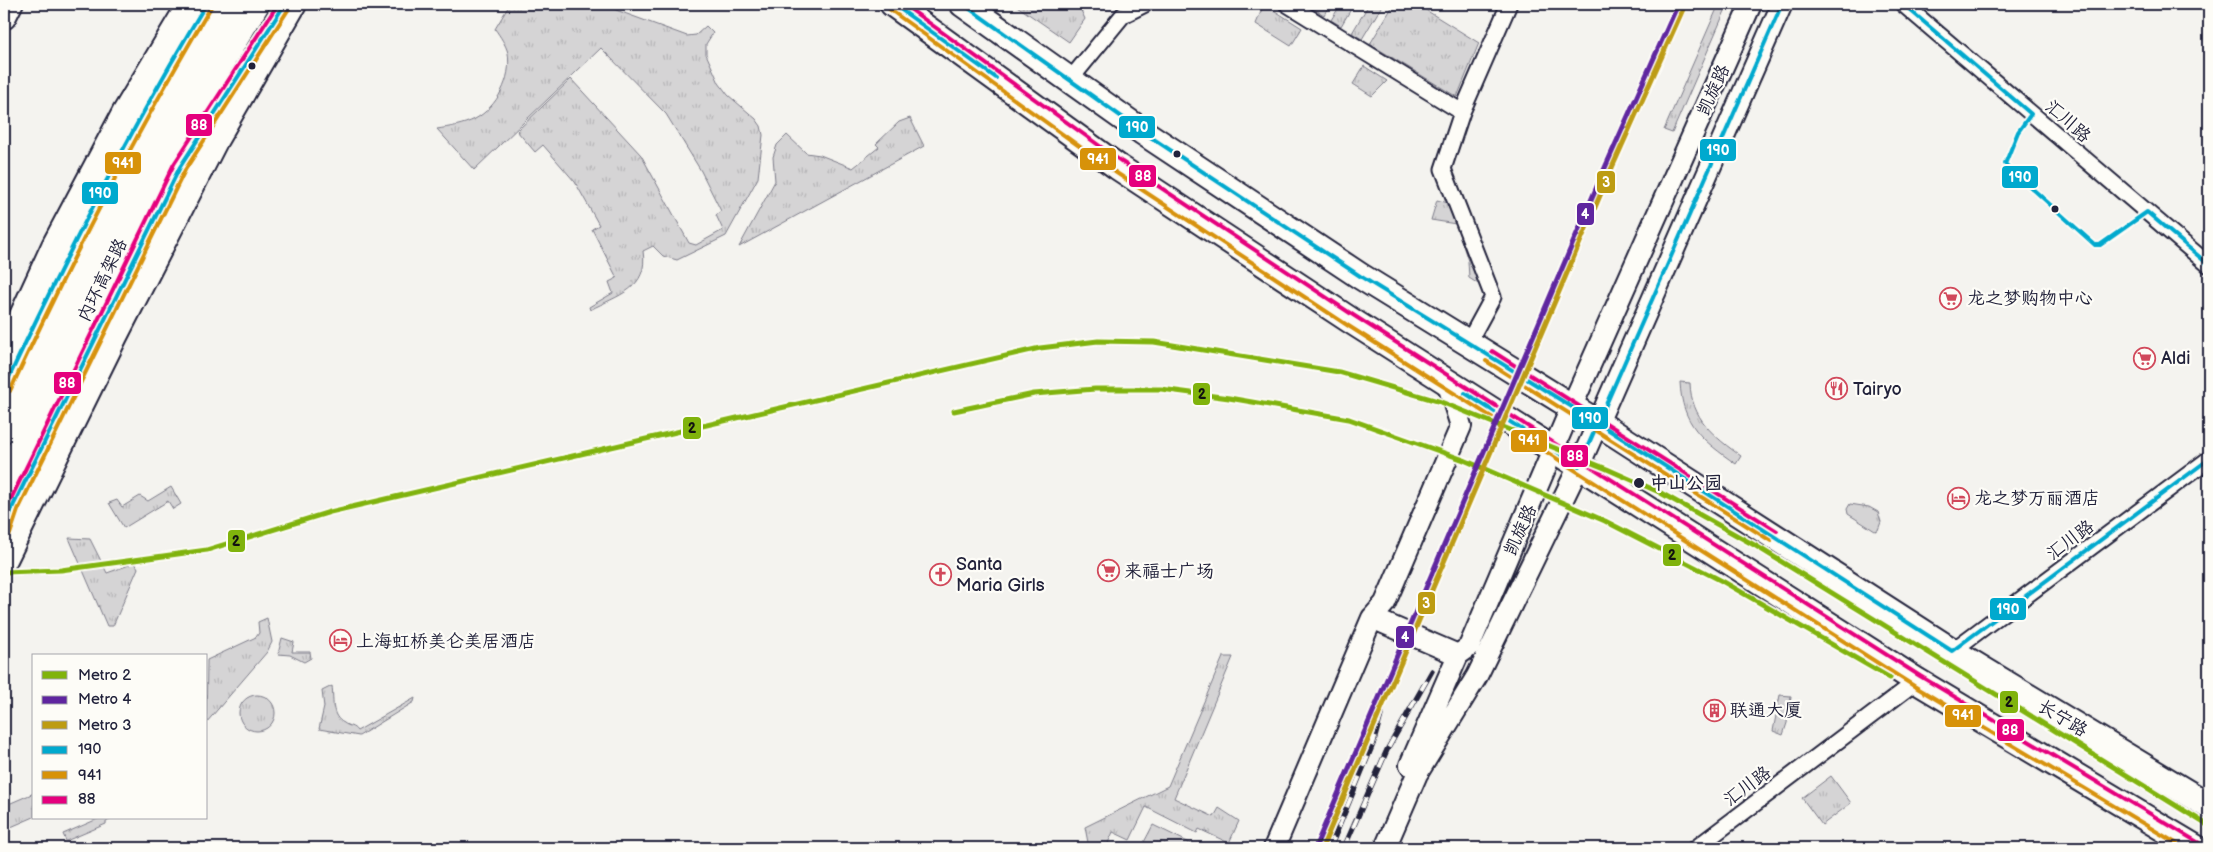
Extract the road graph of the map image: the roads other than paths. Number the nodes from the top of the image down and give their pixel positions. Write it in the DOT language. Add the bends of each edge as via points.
graph roads {
  1 [pos="15,4"];
  2 [pos="191,4"];
  3 [pos="206,4"];
  4 [pos="228,4"];
  5 [pos="256,4"];
  6 [pos="285,4"];
  7 [pos="293,4"];
  8 [pos="894,4"];
  9 [pos="963,4"];
  10 [pos="1145,4"];
  11 [pos="1287,4"];
  12 [pos="1509,4"];
  13 [pos="1751,4"];
  14 [pos="1782,4"];
  15 [pos="1903,4"];
  16 [pos="4,15"];
  17 [pos="1069,80"];
  18 [pos="1462,112"];
  19 [pos="2209,266"];
  20 [pos="1468,343"];
  21 [pos="4,357"];
  22 [pos="1447,382"];
  23 [pos="4,388"];
  24 [pos="1572,408"];
  25 [pos="1598,423"];
  26 [pos="4,429"];
  27 [pos="1554,450"];
  28 [pos="2209,459"];
  29 [pos="1579,466"];
  30 [pos="4,484"];
  31 [pos="4,532"];
  32 [pos="4,559"];
  33 [pos="1372,618"];
  34 [pos="1952,651"];
  35 [pos="1458,655"];
  36 [pos="1917,681"];
  37 [pos="2209,806"];
  38 [pos="1274,848"];
  39 [pos="1374,848"];
  40 [pos="1385,848"];
  41 [pos="1696,848"];
  42 [pos="2196,848"];
  1 -- 16 [label="street" via="7,20"];
  2 -- 21 [label="highway" via="125,114 69,220"];
  3 -- 23 [label="main road" via="160,79 104,184"];
  4 -- 26 [label="highway, 内环高架路" via="180,81 98,232"];
  5 -- 30 [label="highway, 内环高架路" via="201,94 119,243"];
  6 -- 31 [label="main road" via="180,167 12,508"];
  7 -- 32 [label="highway" via="215,139"];
  8 -- 22 [label="main road" via="1118,167"];
  9 -- 17 [label="main road, 长宁路"];
  10 -- 17 [label="street" via="1123,15"];
  11 -- 18 [label="street"];
  12 -- 18 [label="street"];
  13 -- 24 [label="street, 凯旋路"];
  14 -- 25 [label="street, 凯旋路"];
  15 -- 19 [label="street, 汇川路"];
  17 -- 20 [label="main road, 长宁路" via="1360,276"];
  18 -- 20 [label="street" via="1443,170 1493,297"];
  20 -- 24 [label="main road, 长宁路"];
  22 -- 27 [label="main road"];
  22 -- 33 [label="street" via="1460,426 1385,603"];
  24 -- 25 [label="main road, 长宁路"];
  24 -- 27 [label="street, 凯旋路"];
  25 -- 29 [label="street, 凯旋路"];
  25 -- 34 [label="main road, 长宁路"];
  27 -- 29 [label="main road"];
  27 -- 35 [label="street, 凯旋路" via="1469,647"];
  28 -- 34 [label="street, 汇川路"];
  29 -- 36 [label="main road"];
  29 -- 40 [label="street, 凯旋路" via="1477,676 1416,774"];
  33 -- 35 [label="street"];
  33 -- 38 [label="street"];
  34 -- 37 [label="main road, 长宁路"];
  35 -- 39 [label="street, 凯旋路"];
  36 -- 41 [label="street, 汇川路"];
  36 -- 42 [label="main road"];
}
